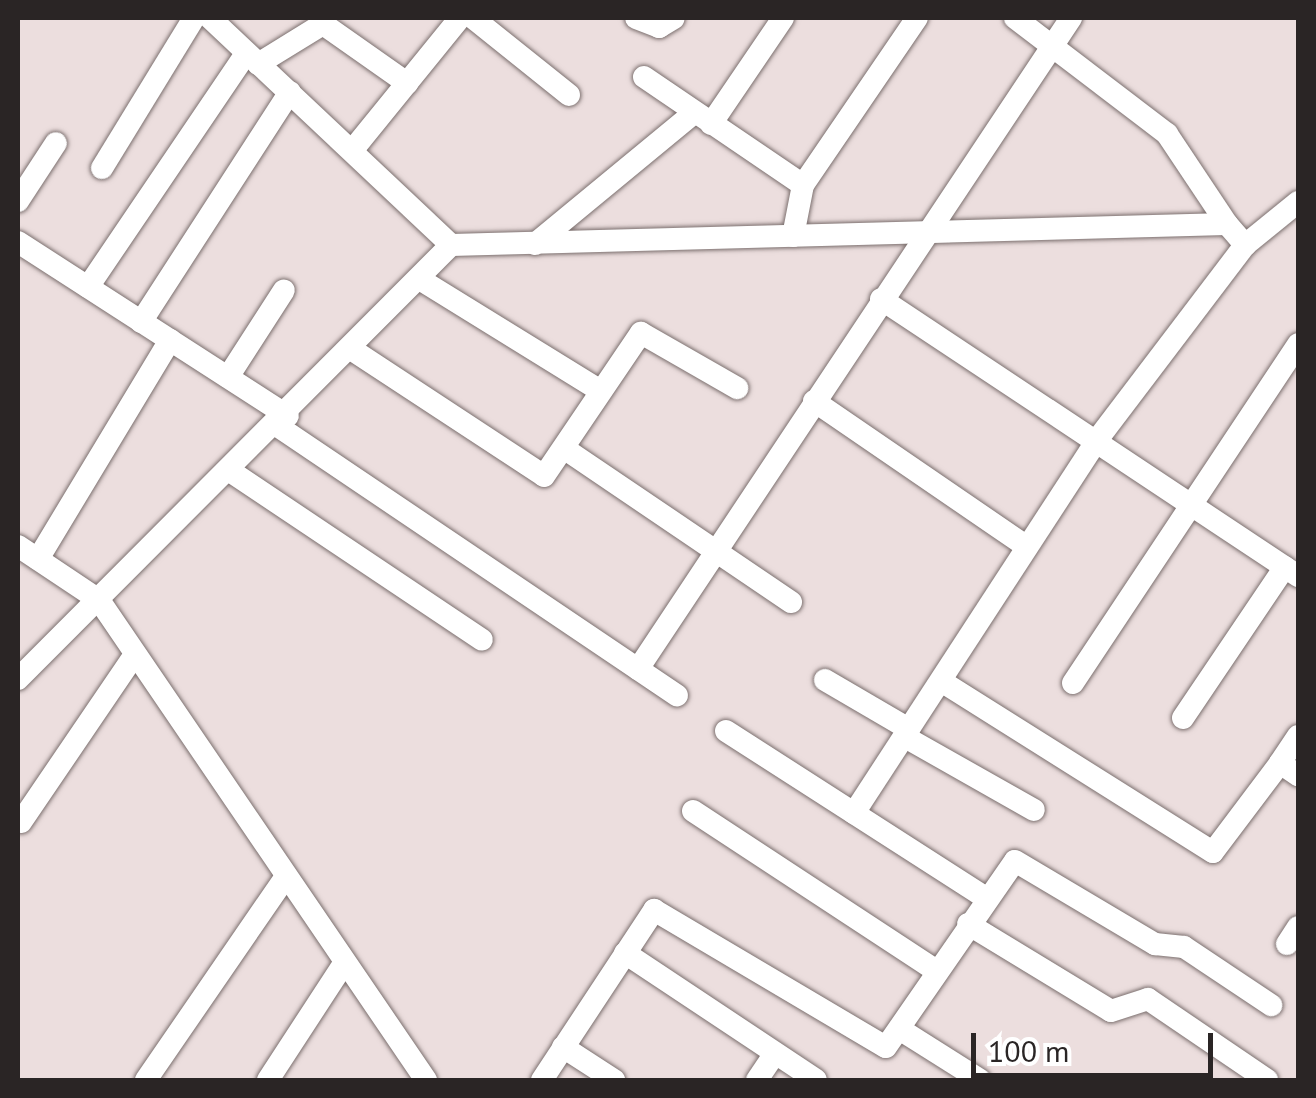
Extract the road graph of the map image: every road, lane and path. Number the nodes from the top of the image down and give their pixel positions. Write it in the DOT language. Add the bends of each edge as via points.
graph roads {
  1 [pos="209,18"];
  2 [pos="460,18"];
  3 [pos="473,18"];
  4 [pos="636,18"];
  5 [pos="674,18"];
  6 [pos="783,18"];
  7 [pos="918,18"];
  8 [pos="1015,18"];
  9 [pos="1071,18"];
  10 [pos="1053,44"];
  11 [pos="252,59"];
  12 [pos="644,77"];
  13 [pos="407,83"];
  14 [pos="290,92"];
  15 [pos="569,95"];
  16 [pos="703,118"];
  17 [pos="56,143"];
  18 [pos="355,147"];
  19 [pos="102,168"];
  20 [pos="802,184"];
  21 [pos="18,201"];
  22 [pos="1298,202"];
  23 [pos="1226,224"];
  24 [pos="927,233"];
  25 [pos="793,236"];
  26 [pos="18,242"];
  27 [pos="535,244"];
  28 [pos="451,245"];
  29 [pos="1245,246"];
  30 [pos="421,280"];
  31 [pos="88,288"];
  32 [pos="284,290"];
  33 [pos="881,299"];
  34 [pos="141,322"];
  35 [pos="170,340"];
  36 [pos="1298,344"];
  37 [pos="354,352"];
  38 [pos="228,378"];
  39 [pos="737,388"];
  40 [pos="602,391"];
  41 [pos="814,401"];
  42 [pos="283,421"];
  43 [pos="1097,440"];
  44 [pos="565,449"];
  45 [pos="230,471"];
  46 [pos="1190,502"];
  47 [pos="18,546"];
  48 [pos="1026,548"];
  49 [pos="717,550"];
  50 [pos="38,559"];
  51 [pos="1292,571"];
  52 [pos="100,600"];
  53 [pos="791,602"];
  54 [pos="482,640"];
  55 [pos="135,654"];
  56 [pos="638,669"];
  57 [pos="18,678"];
  58 [pos="825,680"];
  59 [pos="940,681"];
  60 [pos="1073,683"];
  61 [pos="677,695"];
  62 [pos="1183,718"];
  63 [pos="726,731"];
  64 [pos="907,733"];
  65 [pos="1298,736"];
  66 [pos="1290,769"];
  67 [pos="1034,810"];
  68 [pos="692,811"];
  69 [pos="854,813"];
  70 [pos="21,822"];
  71 [pos="284,878"];
  72 [pos="986,898"];
  73 [pos="968,924"];
  74 [pos="626,953"];
  75 [pos="343,965"];
  76 [pos="936,971"];
  77 [pos="1271,1005"];
  78 [pos="901,1030"];
  79 [pos="564,1047"];
  80 [pos="775,1054"];
  81 [pos="146,1080"];
  82 [pos="268,1080"];
  83 [pos="426,1080"];
  84 [pos="542,1080"];
  85 [pos="614,1080"];
  86 [pos="756,1080"];
  87 [pos="816,1080"];
  88 [pos="980,1080"];
  89 [pos="1267,1080"];
  1 -- 11 [label="street"];
  1 -- 19 [label="street"];
  2 -- 13 [label="street"];
  3 -- 15 [label="street"];
  4 -- 5 [label="street" via="650,26"];
  6 -- 16 [label="street"];
  7 -- 20 [label="street"];
  8 -- 10 [label="street"];
  9 -- 10 [label="street"];
  10 -- 23 [label="street" via="1168,134"];
  10 -- 24 [label="street"];
  11 -- 13 [label="street" via="322,24"];
  11 -- 14 [label="street"];
  11 -- 31 [label="street"];
  12 -- 16 [label="street"];
  13 -- 18 [label="street"];
  14 -- 18 [label="street"];
  14 -- 34 [label="street"];
  16 -- 20 [label="street"];
  16 -- 27 [label="street"];
  17 -- 21 [label="street"];
  18 -- 28 [label="street"];
  20 -- 25 [label="street"];
  22 -- 29 [label="street"];
  23 -- 24 [label="street"];
  23 -- 29 [label="street"];
  24 -- 25 [label="street"];
  24 -- 33 [label="street"];
  25 -- 27 [label="street"];
  26 -- 31 [label="street"];
  27 -- 28 [label="street"];
  28 -- 30 [label="street"];
  29 -- 43 [label="street"];
  30 -- 37 [label="street"];
  30 -- 40 [label="street"];
  31 -- 34 [label="street"];
  32 -- 38 [label="street"];
  33 -- 41 [label="street"];
  33 -- 43 [label="street"];
  34 -- 35 [label="street"];
  35 -- 38 [label="street"];
  35 -- 50 [label="street"];
  36 -- 46 [label="street"];
  37 -- 42 [label="street"];
  37 -- 44 [label="street" via="540,474"];
  38 -- 42 [label="street"];
  39 -- 40 [label="street" via="647,331"];
  40 -- 44 [label="street"];
  41 -- 48 [label="street"];
  41 -- 49 [label="street"];
  42 -- 45 [label="street"];
  42 -- 56 [label="street"];
  43 -- 46 [label="street"];
  43 -- 48 [label="street"];
  44 -- 49 [label="street"];
  45 -- 52 [label="street"];
  45 -- 54 [label="street"];
  46 -- 51 [label="street"];
  46 -- 60 [label="street"];
  47 -- 50 [label="street"];
  48 -- 59 [label="street"];
  49 -- 53 [label="street"];
  49 -- 56 [label="street"];
  50 -- 52 [label="street"];
  51 -- 62 [label="street"];
  52 -- 55 [label="street"];
  52 -- 57 [label="street"];
  55 -- 70 [label="street"];
  55 -- 71 [label="street"];
  56 -- 61 [label="street"];
  58 -- 64 [label="street"];
  59 -- 64 [label="street"];
  59 -- 66 [label="street" via="1213,852"];
  63 -- 69 [label="street"];
  64 -- 67 [label="street"];
  64 -- 69 [label="street"];
  65 -- 66 [label="street"];
  68 -- 76 [label="street"];
  69 -- 72 [label="street"];
  71 -- 75 [label="street"];
  71 -- 81 [label="street"];
  72 -- 73 [label="street"];
  72 -- 77 [label="street" via="1007,865 1024,863"];
  73 -- 76 [label="street"];
  73 -- 89 [label="street" via="1112,1012 1148,999"];
  74 -- 78 [label="street" via="660,910 872,1046 886,1048"];
  74 -- 79 [label="street"];
  74 -- 80 [label="street"];
  75 -- 82 [label="street"];
  75 -- 83 [label="street"];
  76 -- 78 [label="street"];
  78 -- 88 [label="street"];
  79 -- 84 [label="street"];
  79 -- 85 [label="street"];
  80 -- 86 [label="street"];
  80 -- 87 [label="street"];
}
